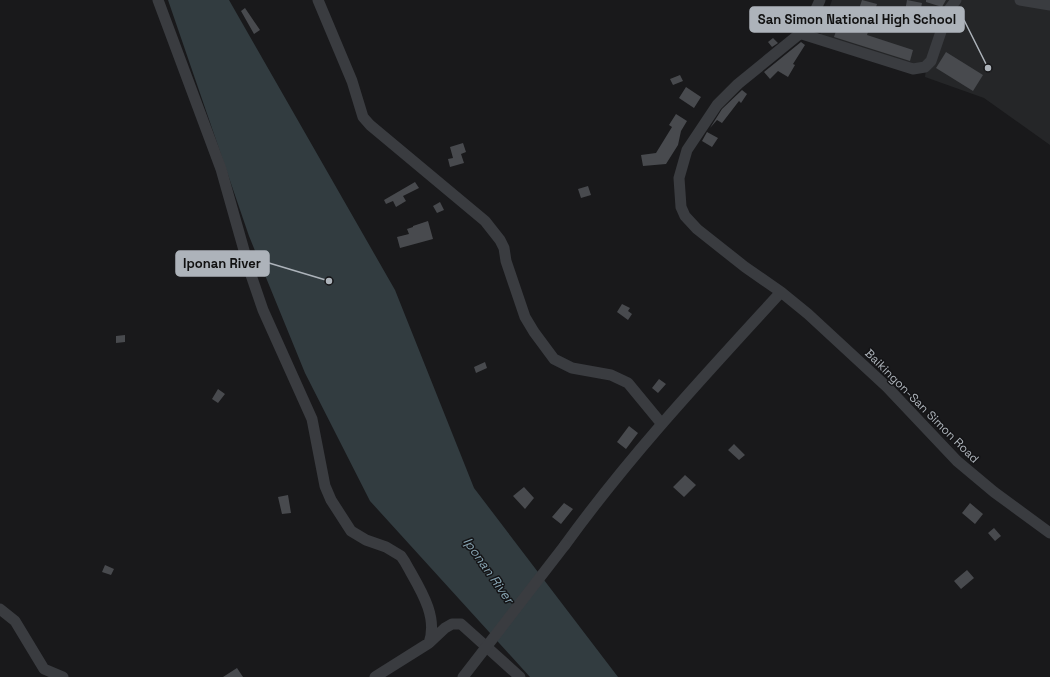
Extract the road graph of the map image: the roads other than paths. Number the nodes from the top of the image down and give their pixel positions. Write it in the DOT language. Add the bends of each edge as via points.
graph roads {
  1 [pos="158,0"];
  2 [pos="318,0"];
  3 [pos="820,0"];
  4 [pos="956,0"];
  5 [pos="1020,0"];
  6 [pos="1050,5"];
  7 [pos="802,34"];
  8 [pos="781,292"];
  9 [pos="661,422"];
  10 [pos="1050,533"];
  11 [pos="0,609"];
  12 [pos="429,643"];
  13 [pos="63,677"];
  14 [pos="375,677"];
  15 [pos="463,677"];
  16 [pos="520,677"];
  1 -- 12 [label="street" via="221,169 263,310 312,419 325,486 351,531 386,547 401,556 405,562 430,612 433,633"];
  2 -- 9 [label="street" via="352,81 363,117 485,221 500,240 525,317 542,345 554,359 566,366 611,374 628,383"];
  3 -- 7 [label="street" via="808,27"];
  4 -- 7 [label="street" via="948,11 931,61 920,68 913,69"];
  5 -- 6 [label="street"];
  7 -- 8 [label="street, Baikingon-San Simon Road" via="738,84 717,105 687,150 679,178 681,207 685,216 697,229"];
  8 -- 9 [label="street"];
  8 -- 10 [label="street, Baikingon-San Simon Road" via="887,387 957,461"];
  9 -- 15 [label="street, bridge"];
  11 -- 13 [label="street" via="15,620 44,669"];
  12 -- 14 [label="street"];
  12 -- 16 [label="street" via="445,628 452,624 461,624"];
}
